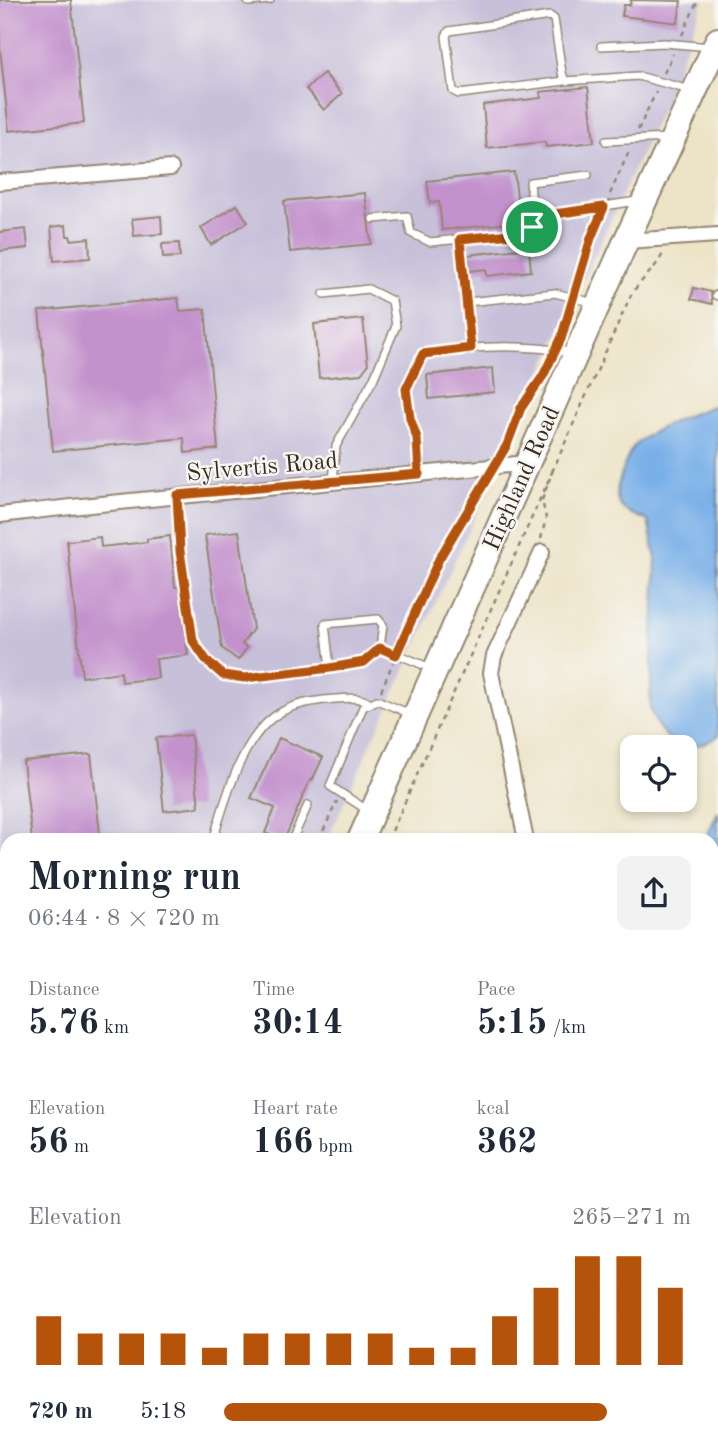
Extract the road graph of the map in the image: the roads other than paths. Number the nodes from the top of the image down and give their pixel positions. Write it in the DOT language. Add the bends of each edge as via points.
graph roads {
  1 [pos="248,0"];
  2 [pos="270,0"];
  3 [pos="716,43"];
  4 [pos="601,46"];
  5 [pos="565,81"];
  6 [pos="695,91"];
  7 [pos="673,138"];
  8 [pos="606,141"];
  9 [pos="171,168"];
  10 [pos="588,175"];
  11 [pos="0,183"];
  12 [pos="644,200"];
  13 [pos="533,217"];
  14 [pos="373,219"];
  15 [pos="718,234"];
  16 [pos="460,239"];
  17 [pos="626,241"];
  18 [pos="324,294"];
  19 [pos="467,302"];
  20 [pos="598,304"];
  21 [pos="471,348"];
  22 [pos="566,352"];
  23 [pos="527,463"];
  24 [pos="419,474"];
  25 [pos="333,483"];
  26 [pos="177,495"];
  27 [pos="0,515"];
  28 [pos="542,552"];
  29 [pos="380,648"];
  30 [pos="330,668"];
  31 [pos="436,671"];
  32 [pos="374,702"];
  33 [pos="416,716"];
  34 [pos="308,805"];
  35 [pos="372,814"];
  36 [pos="216,833"];
  37 [pos="295,833"];
  38 [pos="363,833"];
  39 [pos="525,833"];
  1 -- 2 [label="lane"];
  3 -- 4 [label="lane"];
  3 -- 6 [label="highway, Highland Road"];
  5 -- 5 [label="lane" via="550,16 449,31 446,36 453,91 459,94"];
  5 -- 6 [label="lane" via="638,76"];
  6 -- 7 [label="highway, Highland Road"];
  7 -- 8 [label="lane"];
  7 -- 12 [label="highway, Highland Road"];
  9 -- 11 [label="street"];
  10 -- 13 [label="lane" via="530,182"];
  12 -- 13 [label="lane"];
  12 -- 17 [label="highway, Highland Road"];
  13 -- 16 [label="lane" via="532,227 522,233"];
  14 -- 16 [label="lane" via="407,216 411,233 430,242"];
  15 -- 17 [label="street"];
  16 -- 19 [label="lane"];
  17 -- 20 [label="highway, Highland Road"];
  18 -- 25 [label="lane" via="369,289 392,301 396,326 373,380 336,446"];
  19 -- 20 [label="lane" via="555,293"];
  19 -- 21 [label="lane"];
  20 -- 22 [label="highway, Highland Road"];
  21 -- 22 [label="lane"];
  21 -- 24 [label="lane" via="423,354 406,389"];
  22 -- 23 [label="highway, Highland Road"];
  23 -- 24 [label="street, Sylvertis Road"];
  23 -- 31 [label="highway, Highland Road"];
  24 -- 25 [label="street, Sylvertis Road"];
  25 -- 26 [label="street, Sylvertis Road"];
  26 -- 27 [label="street, Sylvertis Road"];
  26 -- 30 [label="lane" via="193,641 207,661 223,675 245,678"];
  28 -- 39 [label="street" via="491,673"];
  29 -- 30 [label="lane" via="364,662"];
  29 -- 30 [label="lane" via="383,625 378,619 325,624"];
  29 -- 31 [label="lane"];
  31 -- 33 [label="highway, Highland Road"];
  32 -- 33 [label="lane"];
  32 -- 35 [label="lane" via="363,707 330,786"];
  32 -- 36 [label="lane" via="358,697 304,703 281,711 255,734 228,792"];
  33 -- 35 [label="highway, Highland Road"];
  34 -- 37 [label="lane"];
  35 -- 38 [label="highway, Highland Road"];
}
